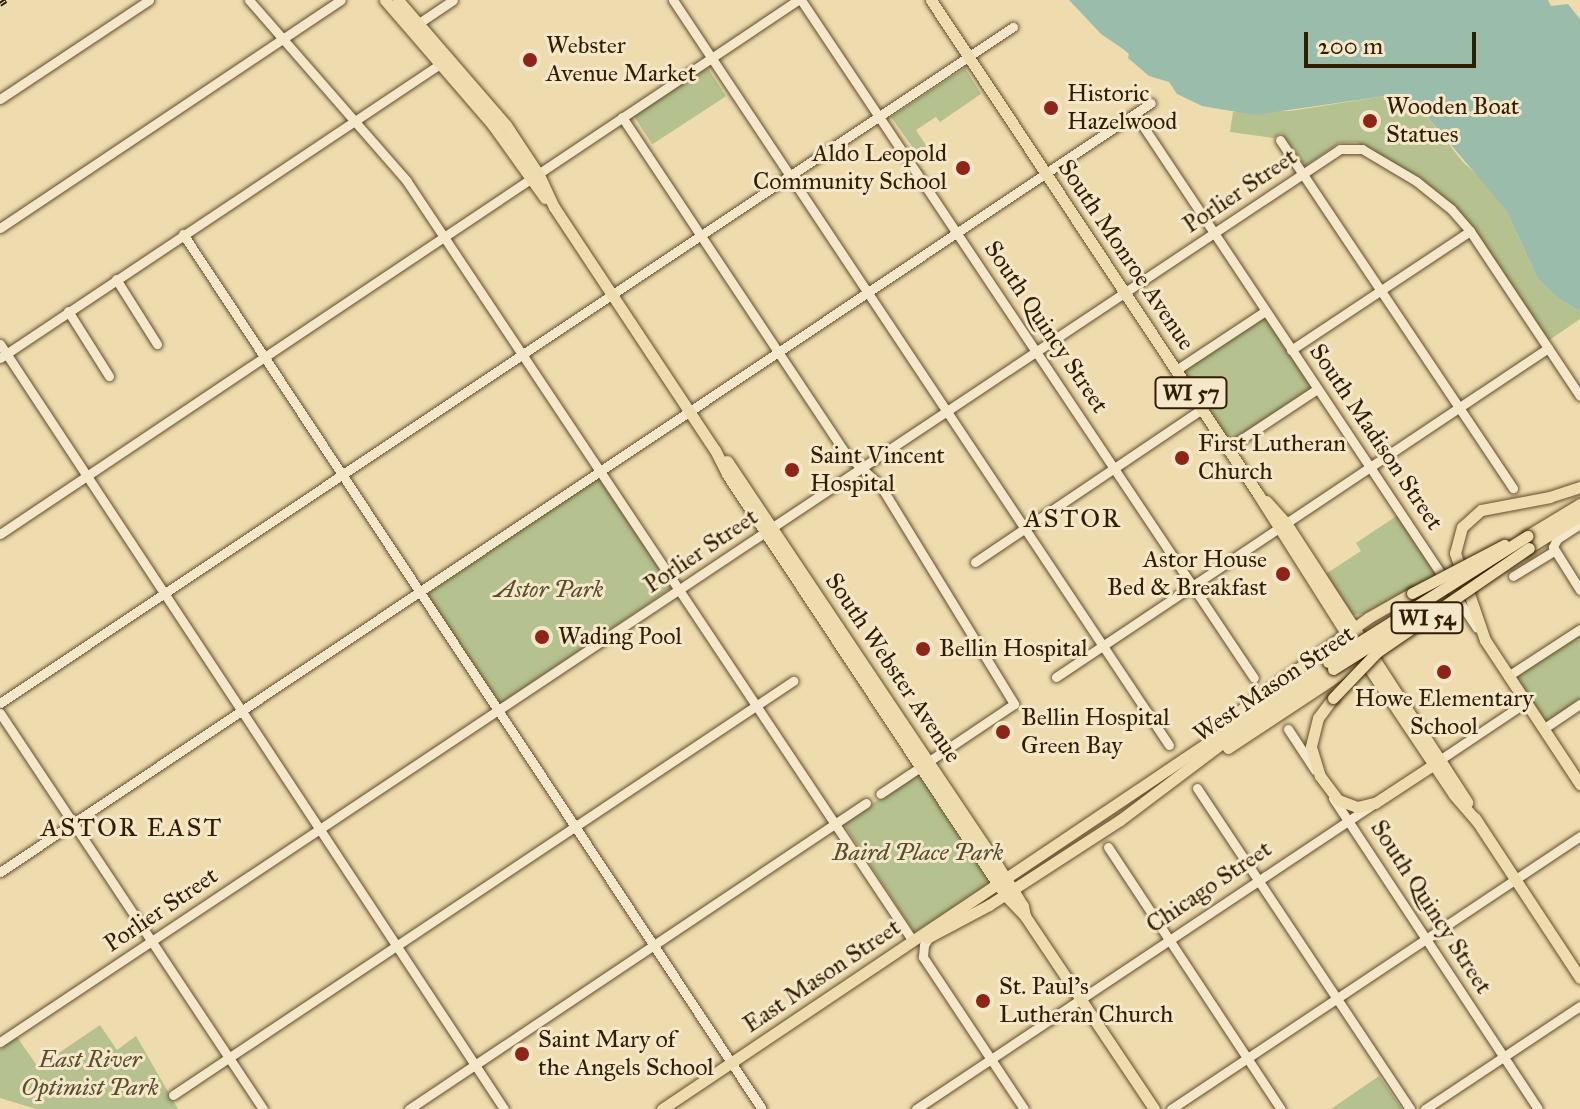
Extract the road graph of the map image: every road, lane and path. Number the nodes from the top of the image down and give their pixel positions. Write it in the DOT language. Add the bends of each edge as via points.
graph roads {
  1 [pos="149,0"];
  2 [pos="249,0"];
  3 [pos="341,0"];
  4 [pos="385,0"];
  5 [pos="398,0"];
  6 [pos="453,0"];
  7 [pos="673,0"];
  8 [pos="800,0"];
  9 [pos="931,0"];
  10 [pos="414,26"];
  11 [pos="1013,27"];
  12 [pos="283,39"];
  13 [pos="968,56"];
  14 [pos="712,58"];
  15 [pos="445,60"];
  16 [pos="0,99"];
  17 [pos="1151,103"];
  18 [pos="1135,114"];
  19 [pos="879,116"];
  20 [pos="622,117"];
  21 [pos="356,119"];
  22 [pos="1280,140"];
  23 [pos="1302,173"];
  24 [pos="1046,174"];
  25 [pos="790,176"];
  26 [pos="534,178"];
  27 [pos="0,228"];
  28 [pos="1470,231"];
  29 [pos="1213,232"];
  30 [pos="183,234"];
  31 [pos="957,234"];
  32 [pos="701,235"];
  33 [pos="444,237"];
  34 [pos="116,279"];
  35 [pos="1381,290"];
  36 [pos="1124,292"];
  37 [pos="868,293"];
  38 [pos="612,295"];
  39 [pos="68,311"];
  40 [pos="1265,311"];
  41 [pos="0,344"];
  42 [pos="157,344"];
  43 [pos="1548,348"];
  44 [pos="1291,350"];
  45 [pos="1035,351"];
  46 [pos="779,353"];
  47 [pos="522,354"];
  48 [pos="3,356"];
  49 [pos="265,357"];
  50 [pos="1176,370"];
  51 [pos="109,376"];
  52 [pos="1317,389"];
  53 [pos="1580,396"];
  54 [pos="1459,408"];
  55 [pos="1202,409"];
  56 [pos="946,411"];
  57 [pos="690,412"];
  58 [pos="1228,448"];
  59 [pos="861,467"];
  60 [pos="1369,467"];
  61 [pos="1113,469"];
  62 [pos="601,472"];
  63 [pos="343,475"];
  64 [pos="86,477"];
  65 [pos="1580,487"];
  66 [pos="1513,488"];
  67 [pos="1580,504"];
  68 [pos="1580,516"];
  69 [pos="1580,524"];
  70 [pos="1282,526"];
  71 [pos="1024,528"];
  72 [pos="769,529"];
  73 [pos="0,534"];
  74 [pos="1528,542"];
  75 [pos="1554,551"];
  76 [pos="975,562"];
  77 [pos="1513,576"];
  78 [pos="1191,586"];
  79 [pos="679,589"];
  80 [pos="1580,590"];
  81 [pos="421,592"];
  82 [pos="163,594"];
  83 [pos="1580,629"];
  84 [pos="1351,631"];
  85 [pos="1485,640"];
  86 [pos="1102,646"];
  87 [pos="1367,656"];
  88 [pos="1508,676"];
  89 [pos="1056,677"];
  90 [pos="1254,678"];
  91 [pos="1377,680"];
  92 [pos="793,681"];
  93 [pos="1310,694"];
  94 [pos="1526,702"];
  95 [pos="0,703"];
  96 [pos="1580,704"];
  97 [pos="757,706"];
  98 [pos="498,710"];
  99 [pos="241,712"];
  100 [pos="0,713"];
  101 [pos="1288,729"];
  102 [pos="1543,729"];
  103 [pos="1169,745"];
  104 [pos="1437,762"];
  105 [pos="1188,763"];
  106 [pos="925,764"];
  107 [pos="1320,776"];
  108 [pos="1580,784"];
  109 [pos="1197,788"];
  110 [pos="880,794"];
  111 [pos="1331,795"];
  112 [pos="866,803"];
  113 [pos="1375,803"];
  114 [pos="1348,821"];
  115 [pos="73,823"];
  116 [pos="835,824"];
  117 [pos="577,828"];
  118 [pos="319,829"];
  119 [pos="1580,836"];
  120 [pos="1108,847"];
  121 [pos="0,872"];
  122 [pos="1516,879"];
  123 [pos="1258,881"];
  124 [pos="1006,888"];
  125 [pos="929,937"];
  126 [pos="1425,939"];
  127 [pos="1169,940"];
  128 [pos="152,941"];
  129 [pos="913,941"];
  130 [pos="654,944"];
  131 [pos="397,947"];
  132 [pos="1578,972"];
  133 [pos="1336,998"];
  134 [pos="1081,999"];
  135 [pos="1580,1006"];
  136 [pos="0,1042"];
  137 [pos="1504,1057"];
  138 [pos="230,1058"];
  139 [pos="1247,1058"];
  140 [pos="991,1059"];
  141 [pos="731,1063"];
  142 [pos="475,1064"];
  143 [pos="173,1095"];
  144 [pos="263,1109"];
  145 [pos="409,1109"];
  146 [pos="504,1109"];
  147 [pos="662,1109"];
  148 [pos="762,1109"];
  149 [pos="916,1109"];
  150 [pos="1024,1109"];
  151 [pos="1154,1109"];
  152 [pos="1171,1109"];
  153 [pos="1281,1109"];
  154 [pos="1410,1109"];
  155 [pos="1425,1109"];
  156 [pos="1538,1109"];
  1 -- 16 [label="street"];
  2 -- 12 [label="street"];
  3 -- 12 [label="street"];
  4 -- 10 [label="main road, South Webster Avenue"];
  5 -- 10 [label="main road, South Webster Avenue"];
  6 -- 10 [label="street"];
  7 -- 14 [label="street"];
  8 -- 14 [label="street"];
  8 -- 19 [label="street, South Quincy Street"];
  9 -- 13 [label="main road, South Monroe Avenue / WI 57"];
  10 -- 15 [label="main road, South Webster Avenue"];
  11 -- 13 [label="street"];
  12 -- 21 [label="street"];
  12 -- 27 [label="street"];
  13 -- 19 [label="street"];
  13 -- 24 [label="main road, South Monroe Avenue / WI 57"];
  14 -- 20 [label="street"];
  14 -- 25 [label="street"];
  15 -- 21 [label="street"];
  15 -- 26 [label="main road, South Webster Avenue"];
  17 -- 18 [label="street"];
  18 -- 24 [label="street"];
  18 -- 29 [label="street, South Madison Street"];
  19 -- 25 [label="street"];
  19 -- 31 [label="street, South Quincy Street"];
  20 -- 26 [label="street"];
  20 -- 32 [label="street"];
  21 -- 30 [label="street"];
  21 -- 33 [label="street"];
  22 -- 23 [label="street"];
  23 -- 28 [label="street, Porlier Street" via="1344,147 1362,149 1416,181"];
  23 -- 29 [label="street, Porlier Street"];
  23 -- 35 [label="street"];
  24 -- 31 [label="street"];
  24 -- 36 [label="main road, South Monroe Avenue / WI 57"];
  25 -- 32 [label="street"];
  25 -- 37 [label="street"];
  26 -- 33 [label="street"];
  26 -- 38 [label="main road, South Webster Avenue"];
  28 -- 35 [label="street"];
  28 -- 43 [label="street"];
  29 -- 36 [label="street, Porlier Street"];
  29 -- 40 [label="street, South Madison Street"];
  30 -- 34 [label="street"];
  30 -- 49 [label="street"];
  31 -- 37 [label="street"];
  31 -- 45 [label="street, South Quincy Street"];
  32 -- 38 [label="street"];
  32 -- 46 [label="street"];
  33 -- 47 [label="street"];
  33 -- 49 [label="street"];
  34 -- 39 [label="street"];
  34 -- 42 [label="street"];
  35 -- 44 [label="street"];
  35 -- 54 [label="street"];
  36 -- 45 [label="street, Porlier Street"];
  36 -- 50 [label="main road, South Monroe Avenue / WI 57"];
  37 -- 46 [label="street"];
  37 -- 56 [label="street"];
  38 -- 47 [label="street"];
  38 -- 57 [label="main road, South Webster Avenue"];
  39 -- 48 [label="street"];
  39 -- 51 [label="street"];
  40 -- 44 [label="street, South Madison Street"];
  40 -- 50 [label="street"];
  41 -- 48 [label="street"];
  43 -- 53 [label="street"];
  43 -- 54 [label="street"];
  44 -- 52 [label="street, South Madison Street"];
  45 -- 56 [label="street, Porlier Street"];
  45 -- 61 [label="street, South Quincy Street"];
  46 -- 57 [label="street"];
  46 -- 59 [label="street" via="846,454"];
  47 -- 62 [label="street"];
  47 -- 63 [label="street"];
  48 -- 64 [label="street"];
  49 -- 63 [label="street"];
  49 -- 64 [label="street"];
  50 -- 55 [label="main road, South Monroe Avenue / WI 57"];
  52 -- 58 [label="street"];
  52 -- 60 [label="street, South Madison Street"];
  54 -- 60 [label="street"];
  54 -- 66 [label="street"];
  55 -- 58 [label="main road, South Monroe Avenue / WI 57"];
  55 -- 61 [label="street"];
  56 -- 59 [label="street, Porlier Street"];
  56 -- 71 [label="street"];
  57 -- 62 [label="street"];
  57 -- 72 [label="main road, South Webster Avenue"];
  58 -- 70 [label="main road, South Monroe Avenue / WI 57"];
  59 -- 72 [label="street, Porlier Street"];
  59 -- 106 [label="street" via="880,485 928,558 1012,706"];
  60 -- 70 [label="street"];
  60 -- 85 [label="street, South Madison Street"];
  61 -- 71 [label="street"];
  61 -- 78 [label="street, South Quincy Street"];
  62 -- 79 [label="street"];
  62 -- 81 [label="street"];
  63 -- 81 [label="street"];
  63 -- 82 [label="street"];
  64 -- 73 [label="street"];
  64 -- 82 [label="street"];
  65 -- 85 [label="main road" via="1487,506 1462,527 1455,553"];
  67 -- 74 [label="main road, West Mason Street / WI 54"];
  68 -- 74 [label="main road, West Mason Street / WI 54"];
  69 -- 75 [label="street" via="1557,539"];
  70 -- 78 [label="street"];
  70 -- 84 [label="main road, South Monroe Avenue / WI 57"];
  71 -- 76 [label="street"];
  71 -- 86 [label="street"];
  72 -- 79 [label="street, Porlier Street"];
  72 -- 106 [label="main road, South Webster Avenue"];
  74 -- 84 [label="main road, WI 54, bridge" via="1412,593"];
  74 -- 105 [label="main road, West Mason Street, bridge"];
  74 -- 107 [label="main road, WI 54, bridge" via="1386,645 1333,698 1312,735"];
  75 -- 77 [label="street"];
  75 -- 80 [label="street"];
  78 -- 86 [label="street"];
  78 -- 90 [label="street, South Quincy Street"];
  79 -- 97 [label="street"];
  79 -- 98 [label="street, Porlier Street"];
  81 -- 98 [label="street"];
  81 -- 99 [label="street"];
  82 -- 95 [label="street"];
  82 -- 99 [label="street"];
  83 -- 88 [label="street"];
  84 -- 87 [label="main road, South Monroe Avenue / WI 54"];
  84 -- 105 [label="main road" via="1258,697"];
  85 -- 88 [label="main road, South Madison Street"];
  86 -- 89 [label="street"];
  86 -- 103 [label="street"];
  87 -- 91 [label="main road, South Monroe Avenue / WI 54"];
  87 -- 93 [label="main road"];
  87 -- 104 [label="main road, South Monroe Avenue"];
  88 -- 94 [label="main road, South Madison Street"];
  91 -- 93 [label="main road" via="1347,677"];
  91 -- 104 [label="main road, South Monroe Avenue / WI 54"];
  92 -- 97 [label="street"];
  93 -- 105 [label="main road"];
  94 -- 102 [label="main road, South Madison Street"];
  94 -- 104 [label="street, Chicago Street"];
  96 -- 102 [label="street"];
  97 -- 116 [label="street"];
  97 -- 117 [label="street"];
  98 -- 117 [label="street"];
  98 -- 118 [label="street, Porlier Street"];
  99 -- 115 [label="street"];
  99 -- 118 [label="street"];
  100 -- 115 [label="street"];
  101 -- 107 [label="street, South Quincy Street"];
  102 -- 108 [label="main road, South Madison Street"];
  104 -- 113 [label="main road, Chicago Street"];
  104 -- 122 [label="main road, South Monroe Avenue / WI 54"];
  105 -- 124 [label="main road, West Mason Street" via="1143,805"];
  106 -- 110 [label="street"];
  106 -- 124 [label="main road, South Webster Avenue"];
  107 -- 111 [label="main road, South Quincy Street / WI 54"];
  109 -- 123 [label="street"];
  111 -- 113 [label="main road" via="1353,807"];
  111 -- 114 [label="street, South Quincy Street"];
  112 -- 116 [label="street"];
  113 -- 114 [label="street, Chicago Street"];
  114 -- 123 [label="street, Chicago Street"];
  114 -- 126 [label="street, South Quincy Street"];
  115 -- 121 [label="street"];
  115 -- 128 [label="street"];
  116 -- 129 [label="street"];
  116 -- 130 [label="street"];
  117 -- 130 [label="street"];
  117 -- 131 [label="street"];
  118 -- 128 [label="street, Porlier Street"];
  118 -- 131 [label="street"];
  119 -- 122 [label="street"];
  120 -- 127 [label="street"];
  122 -- 126 [label="street"];
  122 -- 132 [label="main road, South Monroe Avenue / WI 54"];
  123 -- 127 [label="street, Chicago Street"];
  123 -- 133 [label="street"];
  124 -- 125 [label="main road, West Mason Street"];
  124 -- 129 [label="main road, East Mason Street"];
  124 -- 134 [label="main road, South Webster Avenue" via="1024,907"];
  125 -- 129 [label="main road, West Mason Street"];
  125 -- 140 [label="street" via="923,957"];
  126 -- 133 [label="street"];
  126 -- 137 [label="street, South Quincy Street"];
  127 -- 134 [label="street, Chicago Street"];
  127 -- 139 [label="street"];
  128 -- 136 [label="street, Porlier Street"];
  128 -- 138 [label="street"];
  129 -- 141 [label="main road, East Mason Street"];
  130 -- 141 [label="street"];
  130 -- 142 [label="street"];
  131 -- 138 [label="street"];
  131 -- 142 [label="street"];
  133 -- 139 [label="street"];
  133 -- 154 [label="street"];
  134 -- 140 [label="street, Chicago Street"];
  134 -- 151 [label="main road, South Webster Avenue"];
  135 -- 137 [label="street"];
  137 -- 155 [label="street"];
  137 -- 156 [label="street, South Quincy Street"];
  138 -- 143 [label="street"];
  138 -- 144 [label="street"];
  139 -- 152 [label="street"];
  139 -- 153 [label="street"];
  140 -- 149 [label="street, Chicago Street"];
  140 -- 150 [label="street"];
  141 -- 147 [label="main road, East Mason Street"];
  141 -- 148 [label="street"];
  142 -- 145 [label="street"];
  142 -- 146 [label="street"];
}
